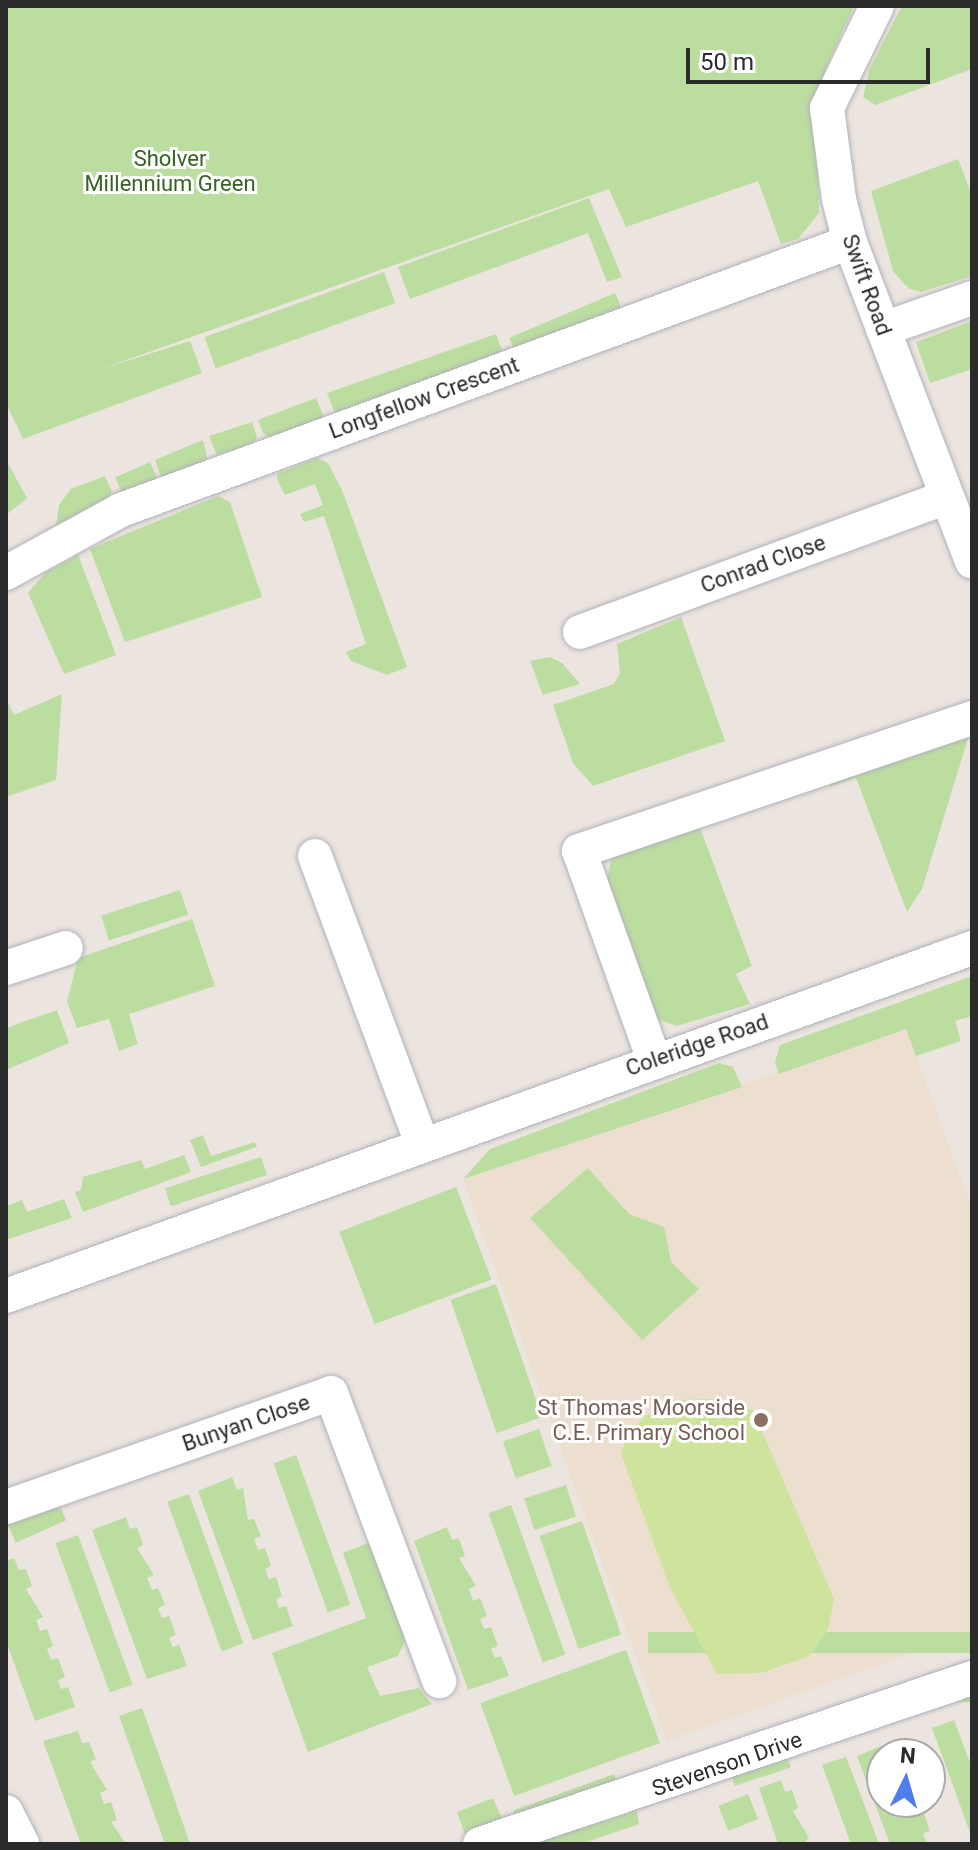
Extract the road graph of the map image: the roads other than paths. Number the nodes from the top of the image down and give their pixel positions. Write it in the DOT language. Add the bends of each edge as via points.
graph roads {
  1 [pos="877,6"];
  2 [pos="850,242"];
  3 [pos="972,298"];
  4 [pos="883,329"];
  5 [pos="946,497"];
  6 [pos="972,561"];
  7 [pos="6,573"];
  8 [pos="580,632"];
  9 [pos="972,718"];
  10 [pos="315,856"];
  11 [pos="66,948"];
  12 [pos="972,948"];
  13 [pos="6,968"];
  14 [pos="654,1060"];
  15 [pos="422,1144"];
  16 [pos="6,1296"];
  17 [pos="6,1507"];
  18 [pos="972,1678"];
  19 [pos="439,1681"];
  20 [pos="6,1812"];
  21 [pos="22,1844"];
  22 [pos="480,1844"];
  1 -- 2 [label="street, Swift Road" via="827,108"];
  2 -- 4 [label="street, Swift Road"];
  2 -- 7 [label="street, Longfellow Crescent" via="121,510"];
  3 -- 4 [label="street"];
  4 -- 5 [label="street, Swift Road"];
  5 -- 6 [label="street, Swift Road"];
  5 -- 8 [label="street, Conrad Close"];
  9 -- 14 [label="street" via="579,851"];
  10 -- 15 [label="street"];
  11 -- 13 [label="street"];
  12 -- 14 [label="street, Coleridge Road"];
  14 -- 15 [label="street, Coleridge Road"];
  15 -- 16 [label="street, Coleridge Road"];
  17 -- 19 [label="street, Bunyan Close" via="331,1393"];
  18 -- 22 [label="street, Stevenson Drive"];
  20 -- 21 [label="street"];
}
